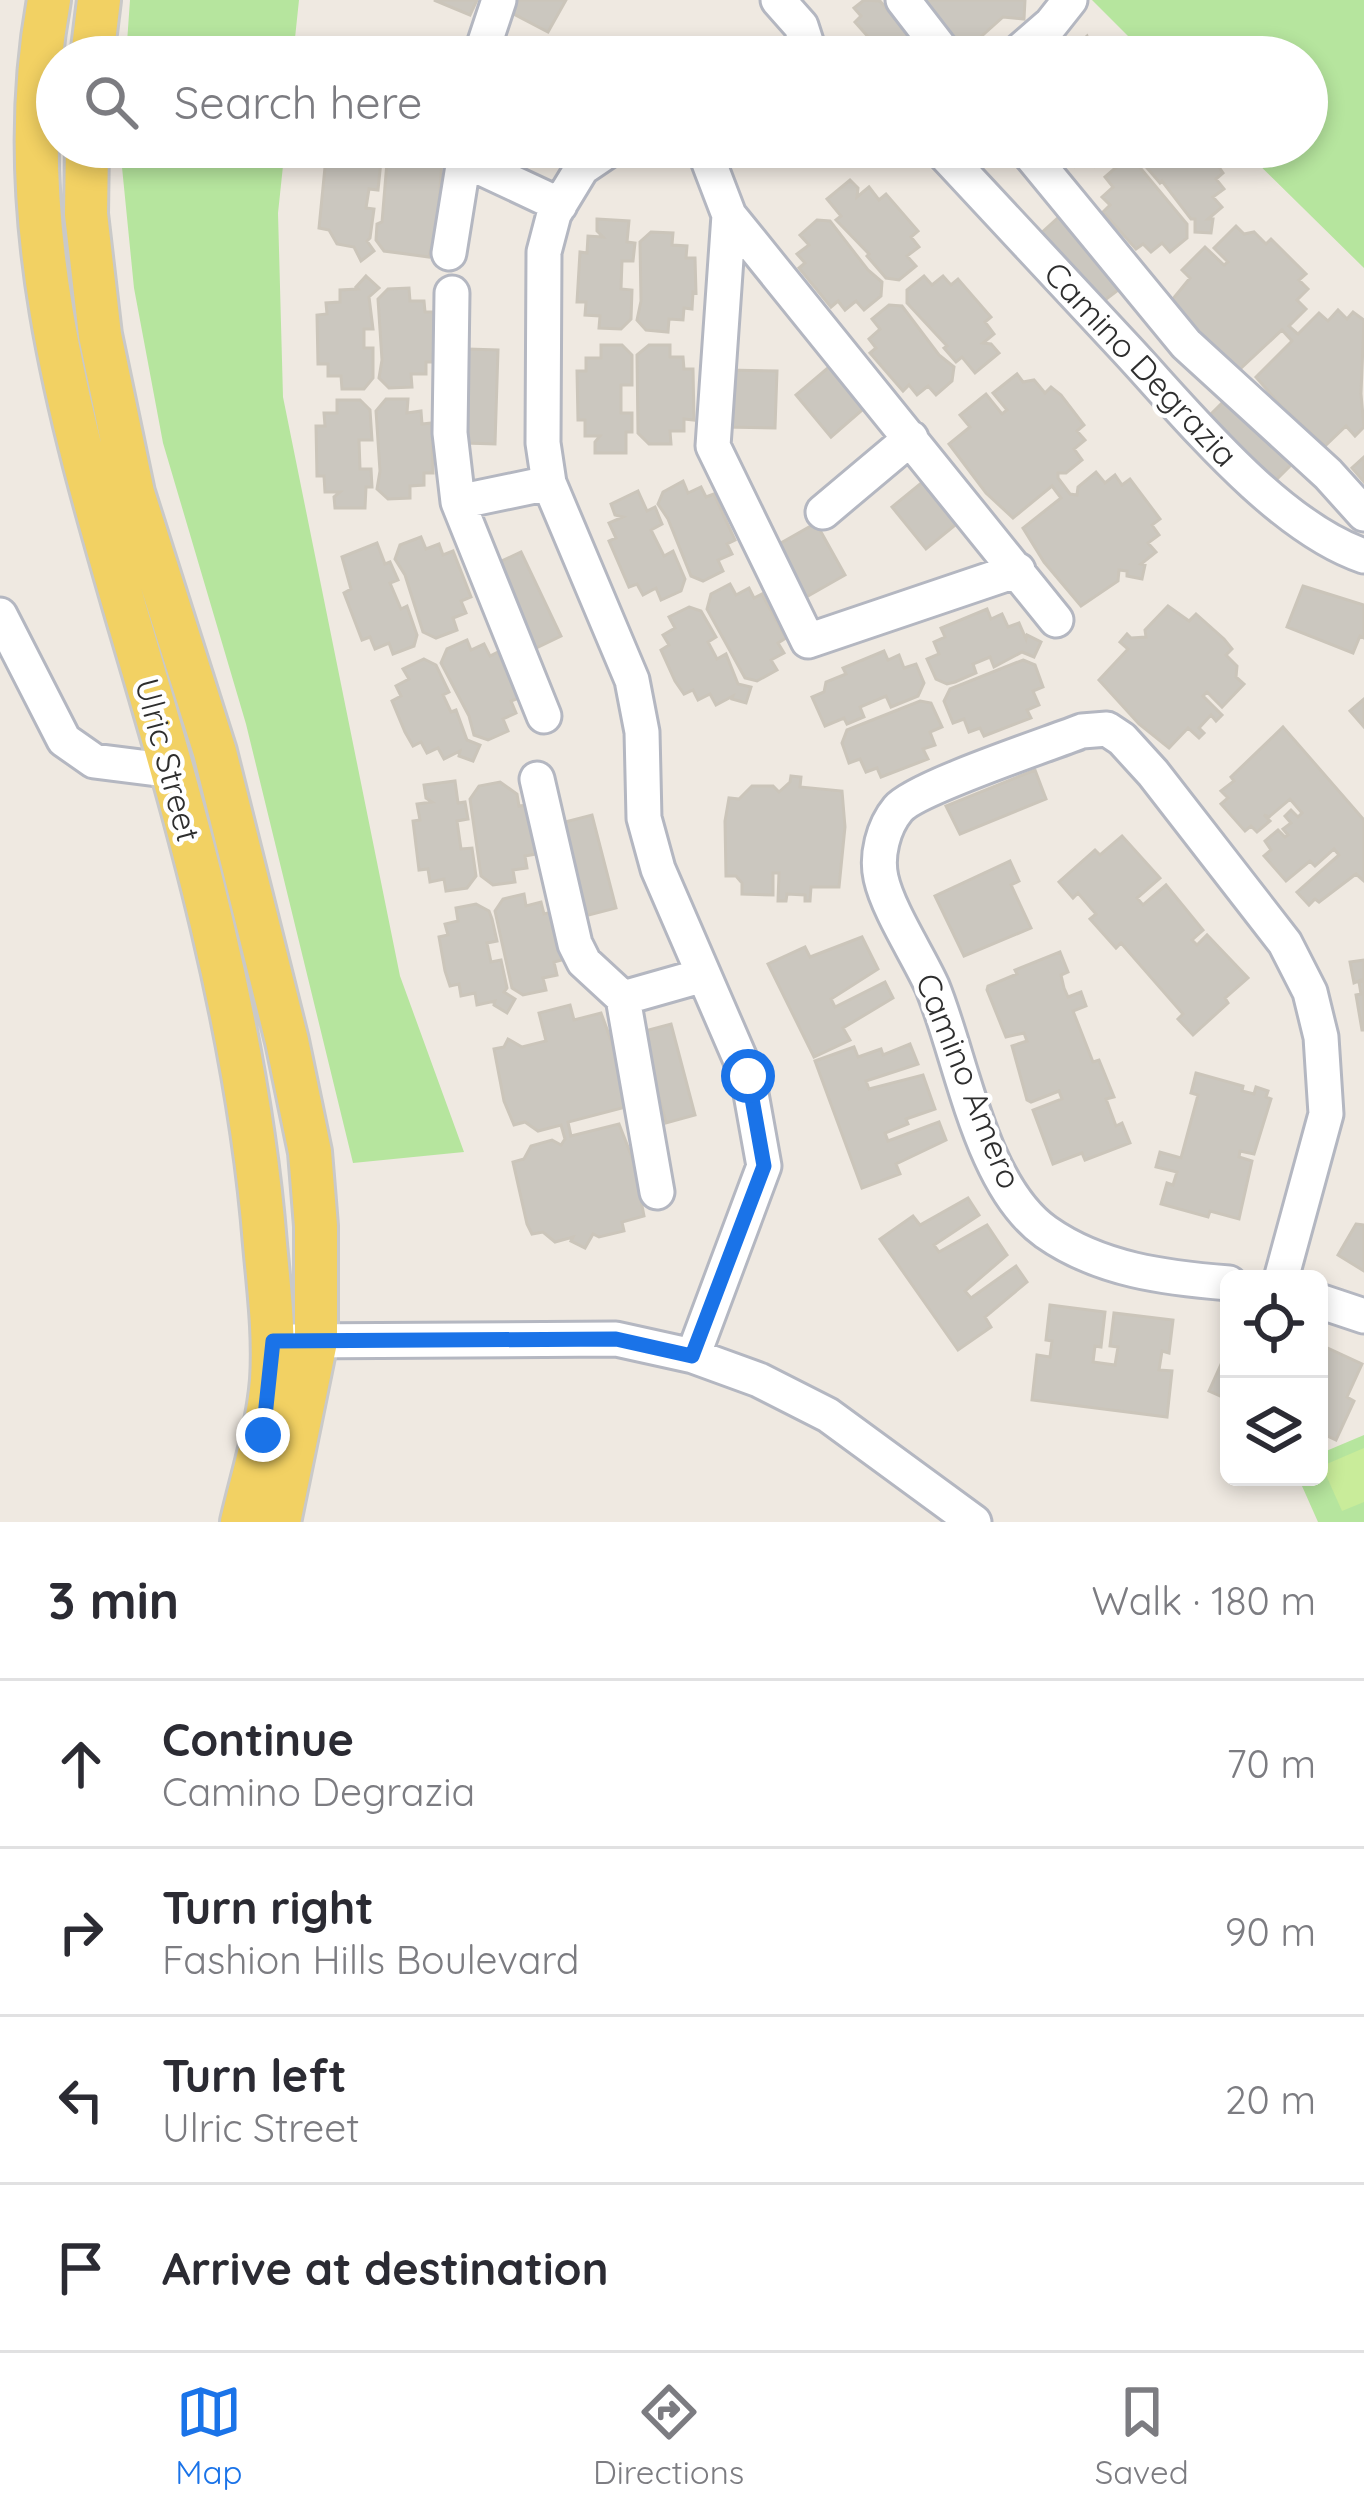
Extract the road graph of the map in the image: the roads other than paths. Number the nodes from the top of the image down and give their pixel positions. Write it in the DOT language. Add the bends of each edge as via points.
graph roads {
  1 [pos="49,0"];
  2 [pos="99,0"];
  3 [pos="499,0"];
  4 [pos="778,0"];
  5 [pos="903,0"];
  6 [pos="1070,0"];
  7 [pos="45,36"];
  8 [pos="95,36"];
  9 [pos="487,36"];
  10 [pos="804,36"];
  11 [pos="931,36"];
  12 [pos="1037,36"];
  13 [pos="39,168"];
  14 [pos="87,168"];
  15 [pos="463,168"];
  16 [pos="492,168"];
  17 [pos="582,168"];
  18 [pos="711,168"];
  19 [pos="962,168"];
  20 [pos="1041,168"];
  21 [pos="560,205"];
  22 [pos="729,215"];
  23 [pos="449,254"];
  24 [pos="452,292"];
  25 [pos="1151,303"];
  26 [pos="1112,334"];
  27 [pos="911,438"];
  28 [pos="549,483"];
  29 [pos="458,502"];
  30 [pos="823,512"];
  31 [pos="1364,514"];
  32 [pos="1364,556"];
  33 [pos="1018,570"];
  34 [pos="0,614"];
  35 [pos="1057,620"];
  36 [pos="200,700"];
  37 [pos="544,716"];
  38 [pos="173,771"];
  39 [pos="537,779"];
  40 [pos="240,849"];
  41 [pos="704,975"];
  42 [pos="623,998"];
  43 [pos="658,1192"];
  44 [pos="1283,1270"];
  45 [pos="1220,1282"];
  46 [pos="1328,1304"];
  47 [pos="1364,1316"];
  48 [pos="273,1341"];
  49 [pos="316,1341"];
  50 [pos="692,1356"];
  51 [pos="242,1522"];
  52 [pos="279,1522"];
  53 [pos="974,1522"];
  1 -- 7 [label="main road, Ulric Street"];
  2 -- 8 [label="main road"];
  3 -- 9 [label="street"];
  4 -- 10 [label="street"];
  5 -- 11 [label="street"];
  6 -- 12 [label="street"];
  13 -- 38 [label="main road, Ulric Street" via="52,333 75,437"];
  14 -- 36 [label="main road, Ulric Street" via="100,335 133,493"];
  15 -- 23 [label="street"];
  16 -- 21 [label="street"];
  17 -- 21 [label="street"];
  18 -- 22 [label="street"];
  19 -- 26 [label="street, Camino Degrazia"];
  20 -- 25 [label="street"];
  21 -- 28 [label="street" via="544,252"];
  22 -- 27 [label="street"];
  22 -- 33 [label="street" via="713,446 808,641"];
  24 -- 29 [label="street" via="450,434"];
  25 -- 26 [label="street"];
  25 -- 31 [label="street"];
  26 -- 32 [label="street, Camino Degrazia" via="1288,512"];
  27 -- 30 [label="street"];
  27 -- 33 [label="street"];
  28 -- 29 [label="street"];
  28 -- 41 [label="street" via="632,680 644,818"];
  29 -- 37 [label="street"];
  33 -- 35 [label="street"];
  34 -- 38 [label="street" via="64,740 94,761"];
  36 -- 38 [label="main road"];
  36 -- 40 [label="main road, Ulric Street"];
  38 -- 40 [label="main road"];
  38 -- 48 [label="main road, Ulric Street" via="257,1145"];
  39 -- 42 [label="street" via="575,944"];
  40 -- 49 [label="main road, Ulric Street" via="310,1152"];
  41 -- 42 [label="street"];
  41 -- 50 [label="street" via="748,1076 764,1166"];
  42 -- 43 [label="street"];
  44 -- 45 [label="street, Camino Amero" via="1326,1114 1310,992 1285,943 1122,739 1107,729 1082,731 899,807 881,842 881,879 931,985 1008,1191 1045,1232 1116,1266"];
  46 -- 47 [label="street"];
  48 -- 49 [label="street"];
  48 -- 51 [label="main road, Ulric Street" via="263,1435"];
  49 -- 50 [label="street" via="616,1339"];
  49 -- 52 [label="main road, Ulric Street"];
  50 -- 53 [label="street" via="828,1415"];
}
